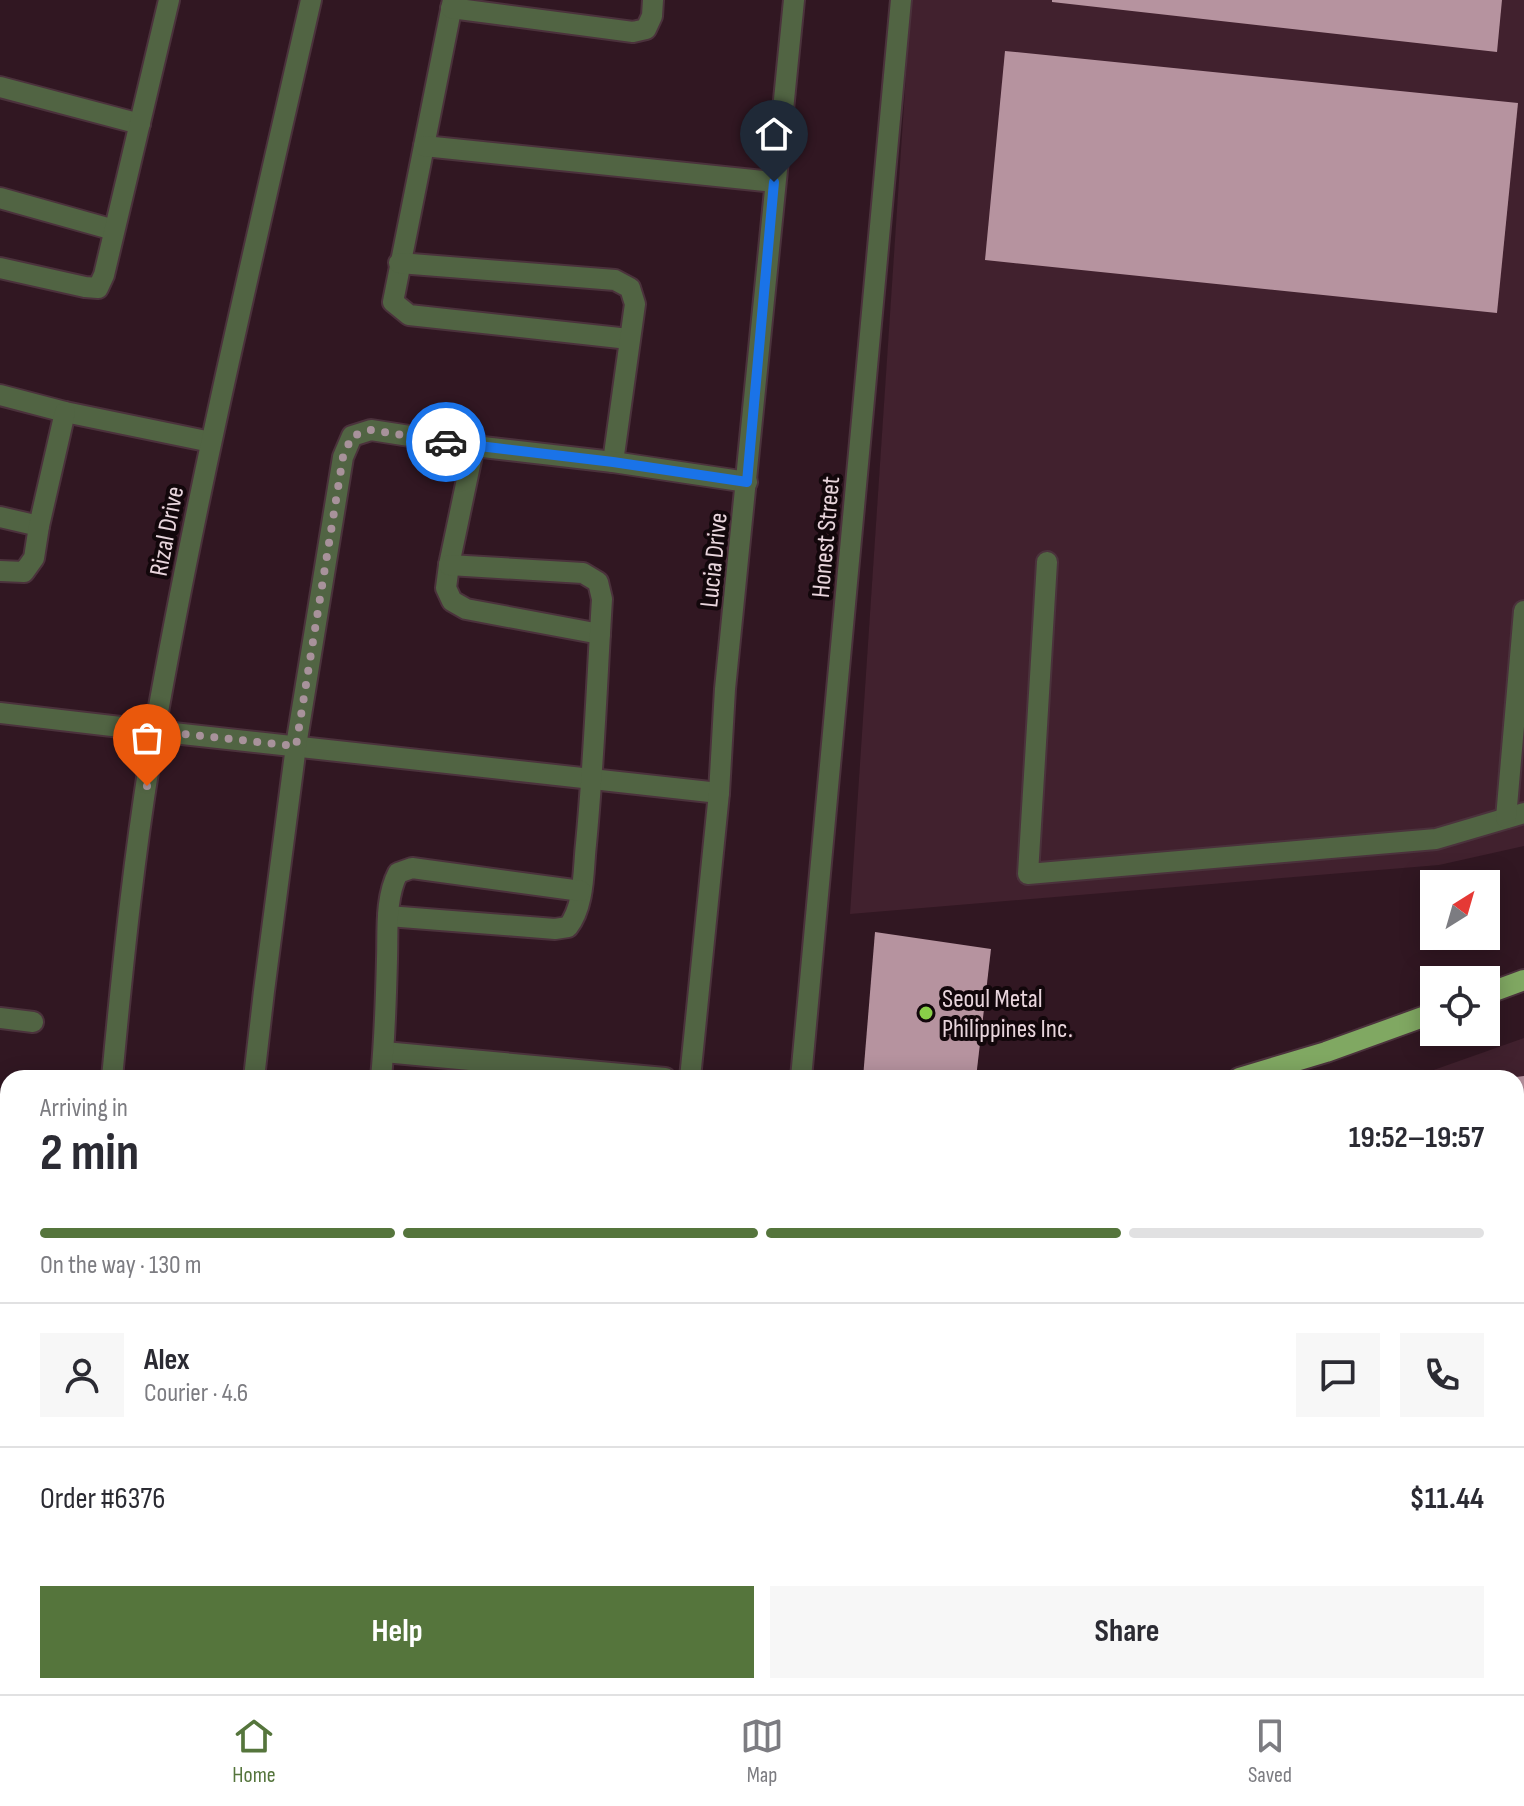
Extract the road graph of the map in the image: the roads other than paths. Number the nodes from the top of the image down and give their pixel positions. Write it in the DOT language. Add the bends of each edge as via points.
graph roads {
  1 [pos="169,0"];
  2 [pos="311,0"];
  3 [pos="653,0"];
  4 [pos="794,0"];
  5 [pos="901,0"];
  6 [pos="452,4"];
  7 [pos="0,87"];
  8 [pos="140,124"];
  9 [pos="424,146"];
  10 [pos="774,182"];
  11 [pos="0,198"];
  12 [pos="114,230"];
  13 [pos="399,263"];
  14 [pos="0,268"];
  15 [pos="629,339"];
  16 [pos="0,395"];
  17 [pos="65,412"];
  18 [pos="211,442"];
  19 [pos="474,446"];
  20 [pos="613,462"];
  21 [pos="747,482"];
  22 [pos="0,517"];
  23 [pos="39,526"];
  24 [pos="1047,562"];
  25 [pos="449,565"];
  26 [pos="0,571"];
  27 [pos="1524,611"];
  28 [pos="600,634"];
  29 [pos="0,713"];
  30 [pos="155,731"];
  31 [pos="296,746"];
  32 [pos="593,778"];
  33 [pos="719,793"];
  34 [pos="1515,816"];
  35 [pos="581,891"];
  36 [pos="388,916"];
  37 [pos="1524,980"];
  38 [pos="1500,989"];
  39 [pos="0,1018"];
  40 [pos="1420,1018"];
  41 [pos="33,1022"];
  42 [pos="384,1052"];
  43 [pos="113,1070"];
  44 [pos="255,1070"];
  45 [pos="382,1070"];
  46 [pos="579,1070"];
  47 [pos="691,1070"];
  48 [pos="802,1070"];
  49 [pos="1266,1070"];
  1 -- 8 [label="street"];
  2 -- 18 [label="street, Rizal Drive"];
  3 -- 6 [label="street" via="646,29 633,32"];
  4 -- 10 [label="street, Lucia Drive"];
  5 -- 48 [label="street, Honest Street"];
  6 -- 9 [label="street"];
  7 -- 8 [label="street"];
  8 -- 12 [label="street"];
  9 -- 10 [label="street"];
  9 -- 13 [label="street"];
  10 -- 21 [label="street, Lucia Drive"];
  11 -- 12 [label="street"];
  12 -- 14 [label="street" via="98,288"];
  13 -- 15 [label="street" via="393,302 409,315"];
  13 -- 15 [label="street" via="615,280 630,288 635,304"];
  15 -- 20 [label="street"];
  16 -- 17 [label="street"];
  17 -- 18 [label="street"];
  17 -- 23 [label="street"];
  18 -- 30 [label="street, Rizal Drive"];
  19 -- 20 [label="street"];
  19 -- 25 [label="street"];
  19 -- 31 [label="street" via="371,430 352,436 343,457"];
  20 -- 21 [label="street"];
  21 -- 33 [label="street, Lucia Drive"];
  22 -- 23 [label="street"];
  23 -- 26 [label="street" via="34,558 24,572"];
  24 -- 34 [label="street" via="1028,874 1436,839"];
  25 -- 28 [label="street" via="446,588 452,601 466,609"];
  25 -- 28 [label="street" via="583,573 598,582"];
  27 -- 34 [label="street"];
  28 -- 32 [label="street"];
  29 -- 30 [label="street"];
  30 -- 31 [label="street"];
  30 -- 43 [label="street, Rizal Drive" via="127,922"];
  31 -- 32 [label="street"];
  31 -- 44 [label="street"];
  32 -- 33 [label="street"];
  32 -- 35 [label="street"];
  33 -- 47 [label="street, Lucia Drive"];
  35 -- 36 [label="street" via="575,918 568,927 555,929"];
  35 -- 36 [label="street" via="412,868 398,873"];
  36 -- 42 [label="street"];
  37 -- 38 [label="main road"];
  39 -- 41 [label="street"];
  40 -- 49 [label="main road"];
  42 -- 45 [label="street"];
  42 -- 46 [label="street"];
}
